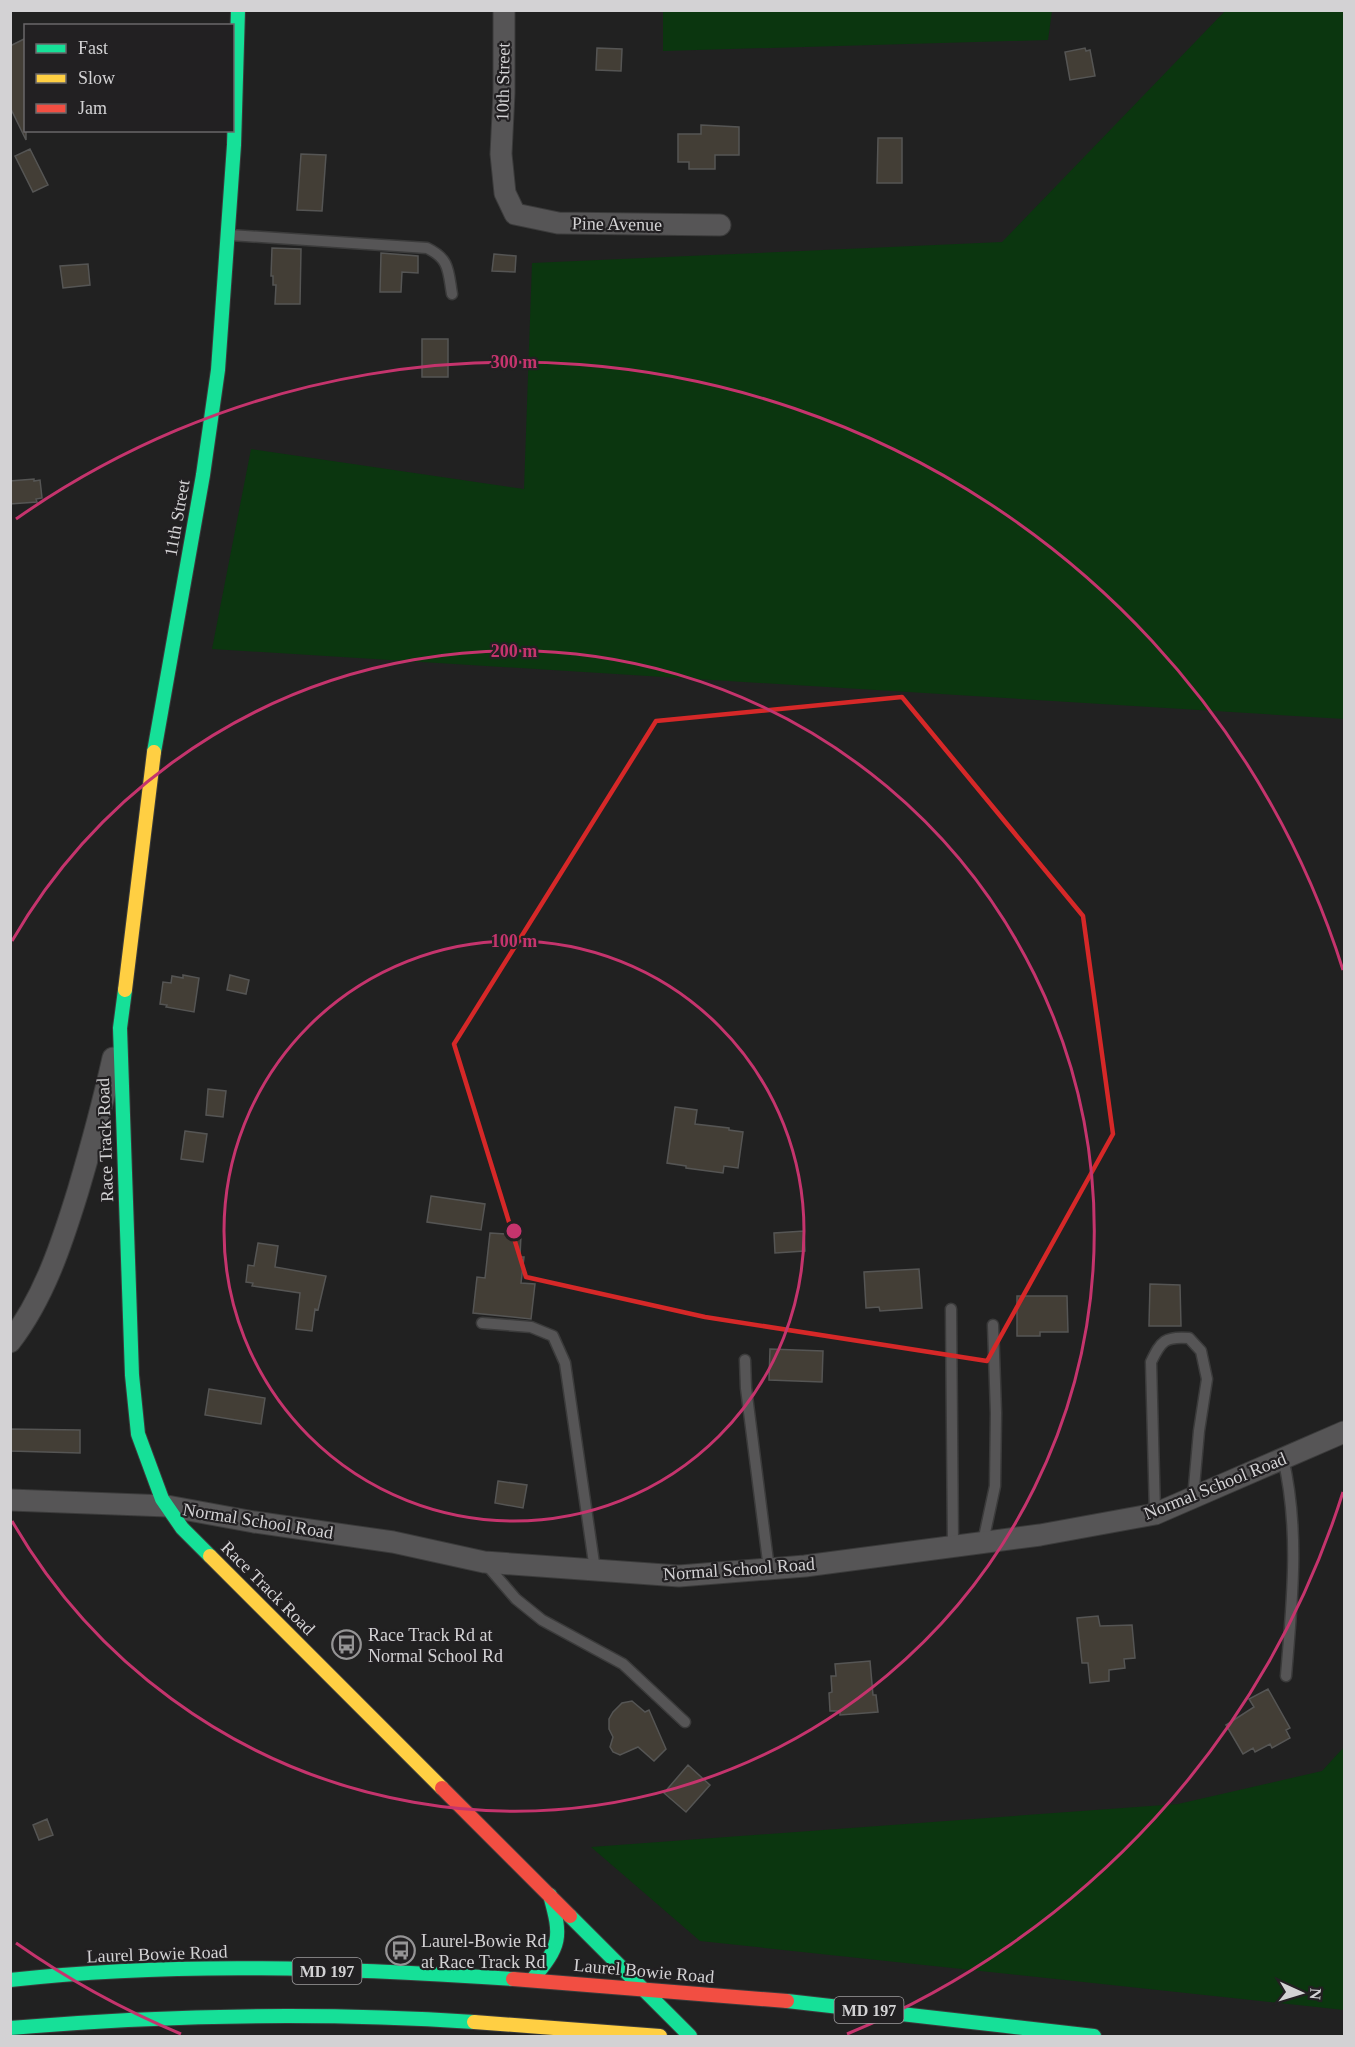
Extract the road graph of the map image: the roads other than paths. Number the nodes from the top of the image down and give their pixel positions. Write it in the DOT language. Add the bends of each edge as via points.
graph roads {
  1 [pos="238,10"];
  2 [pos="504,10"];
  3 [pos="515,214"];
  4 [pos="720,225"];
  5 [pos="230,235"];
  6 [pos="452,294"];
  7 [pos="120,1028"];
  8 [pos="951,1310"];
  9 [pos="482,1323"];
  10 [pos="993,1325"];
  11 [pos="10,1342"];
  12 [pos="745,1360"];
  13 [pos="1344,1432"];
  14 [pos="1283,1458"];
  15 [pos="1193,1498"];
  16 [pos="10,1500"];
  17 [pos="167,1506"];
  18 [pos="1155,1514"];
  19 [pos="983,1542"];
  20 [pos="953,1546"];
  21 [pos="484,1562"];
  22 [pos="769,1569"];
  23 [pos="595,1570"];
  24 [pos="1286,1676"];
  25 [pos="685,1722"];
  26 [pos="550,1895"];
  27 [pos="10,1980"];
  28 [pos="532,1980"];
  29 [pos="644,1989"];
  30 [pos="10,2028"];
  31 [pos="660,2037"];
  32 [pos="690,2037"];
  33 [pos="1094,2037"];
  1 -- 5 [label="main road, 11th Street"];
  2 -- 3 [label="street, 10th Street" via="501,154 505,193"];
  3 -- 4 [label="street, Pine Avenue" via="558,223"];
  5 -- 6 [label="lane" via="427,248 447,264"];
  5 -- 7 [label="main road, 11th Street" via="218,370 155,746"];
  7 -- 11 [label="street" via="99,1121 63,1239 28,1314"];
  7 -- 17 [label="main road, Race Track Road" via="135,1411 138,1434"];
  8 -- 20 [label="lane"];
  9 -- 23 [label="lane" via="531,1327 553,1336 565,1363"];
  10 -- 19 [label="lane" via="995,1486"];
  12 -- 22 [label="lane"];
  13 -- 14 [label="street, Normal School Road"];
  14 -- 15 [label="street, Normal School Road"];
  14 -- 24 [label="lane" via="1293,1522 1294,1575"];
  15 -- 18 [label="street, Normal School Road"];
  15 -- 18 [label="lane" via="1207,1379 1202,1351 1189,1338 1172,1336 1159,1345 1151,1362"];
  16 -- 17 [label="street, Normal School Road"];
  17 -- 21 [label="street, Normal School Road" via="393,1542"];
  17 -- 26 [label="main road, Race Track Road" via="182,1528"];
  18 -- 19 [label="street, Normal School Road"];
  19 -- 20 [label="street, Normal School Road"];
  20 -- 22 [label="street, Normal School Road"];
  21 -- 23 [label="street, Normal School Road"];
  21 -- 25 [label="lane" via="516,1599 542,1620 623,1664"];
  22 -- 23 [label="street, Normal School Road" via="679,1576"];
  26 -- 28 [label="main road" via="560,1929 555,1953"];
  26 -- 29 [label="main road, Race Track Road"];
  27 -- 28 [label="main road, Laurel Bowie Road / MD 197" via="193,1969 442,1974"];
  28 -- 29 [label="main road, Laurel Bowie Road / MD 197"];
  29 -- 32 [label="main road, Race Track Road"];
  29 -- 33 [label="main road, Laurel Bowie Road / MD 197" via="926,2016"];
  30 -- 31 [label="main road" via="190,2015 307,2015"];
}
